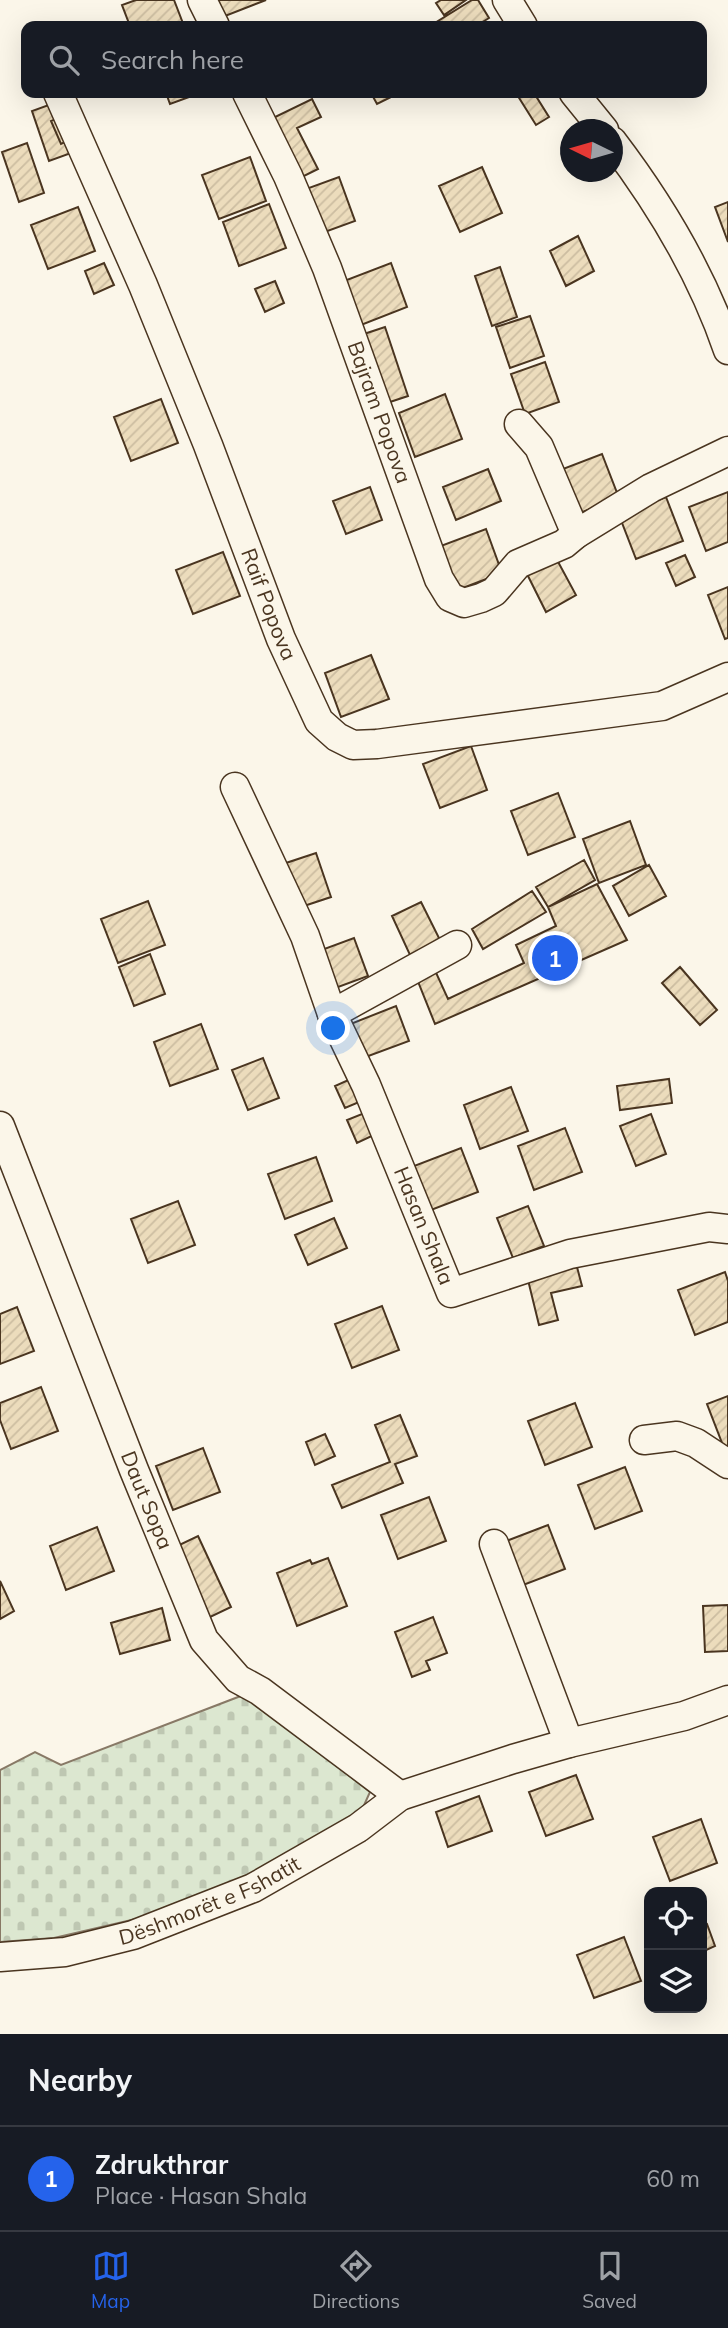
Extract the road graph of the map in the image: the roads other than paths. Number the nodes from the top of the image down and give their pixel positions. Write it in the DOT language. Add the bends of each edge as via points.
graph roads {
  1 [pos="202,0"];
  2 [pos="506,0"];
  3 [pos="212,21"];
  4 [pos="520,21"];
  5 [pos="60,98"];
  6 [pos="249,98"];
  7 [pos="578,98"];
  8 [pos="595,119"];
  9 [pos="623,156"];
  10 [pos="728,349"];
  11 [pos="519,424"];
  12 [pos="728,451"];
  13 [pos="576,534"];
  14 [pos="728,677"];
  15 [pos="235,787"];
  16 [pos="457,946"];
  17 [pos="332,1014"];
  18 [pos="0,1126"];
  19 [pos="728,1229"];
  20 [pos="644,1440"];
  21 [pos="728,1464"];
  22 [pos="494,1544"];
  23 [pos="728,1700"];
  24 [pos="569,1743"];
  25 [pos="400,1796"];
  26 [pos="0,1957"];
  1 -- 3 [label="street"];
  2 -- 4 [label="street"];
  5 -- 14 [label="street, Raif Popova" via="153,309 281,639 319,721 337,737 353,745 377,744 662,706"];
  6 -- 13 [label="street, Bajram Popova" via="327,268 439,579 450,597 464,603 494,592 517,564"];
  7 -- 8 [label="street"];
  9 -- 10 [label="street" via="680,243"];
  11 -- 13 [label="street" via="539,447"];
  12 -- 13 [label="street, Bajram Popova" via="663,482"];
  15 -- 17 [label="street, Hasan Shala" via="305,936"];
  16 -- 17 [label="street"];
  17 -- 19 [label="street, Hasan Shala" via="451,1293 570,1254 709,1227"];
  18 -- 25 [label="street, Daut Sopa" via="204,1640 238,1679"];
  20 -- 21 [label="street" via="677,1436"];
  22 -- 24 [label="street"];
  23 -- 24 [label="street" via="684,1716"];
  24 -- 25 [label="street, Dëshmorët e Fshatit"];
  25 -- 26 [label="street, Dëshmorët e Fshatit" via="347,1835 253,1888 203,1909 133,1935 65,1952"];
}
